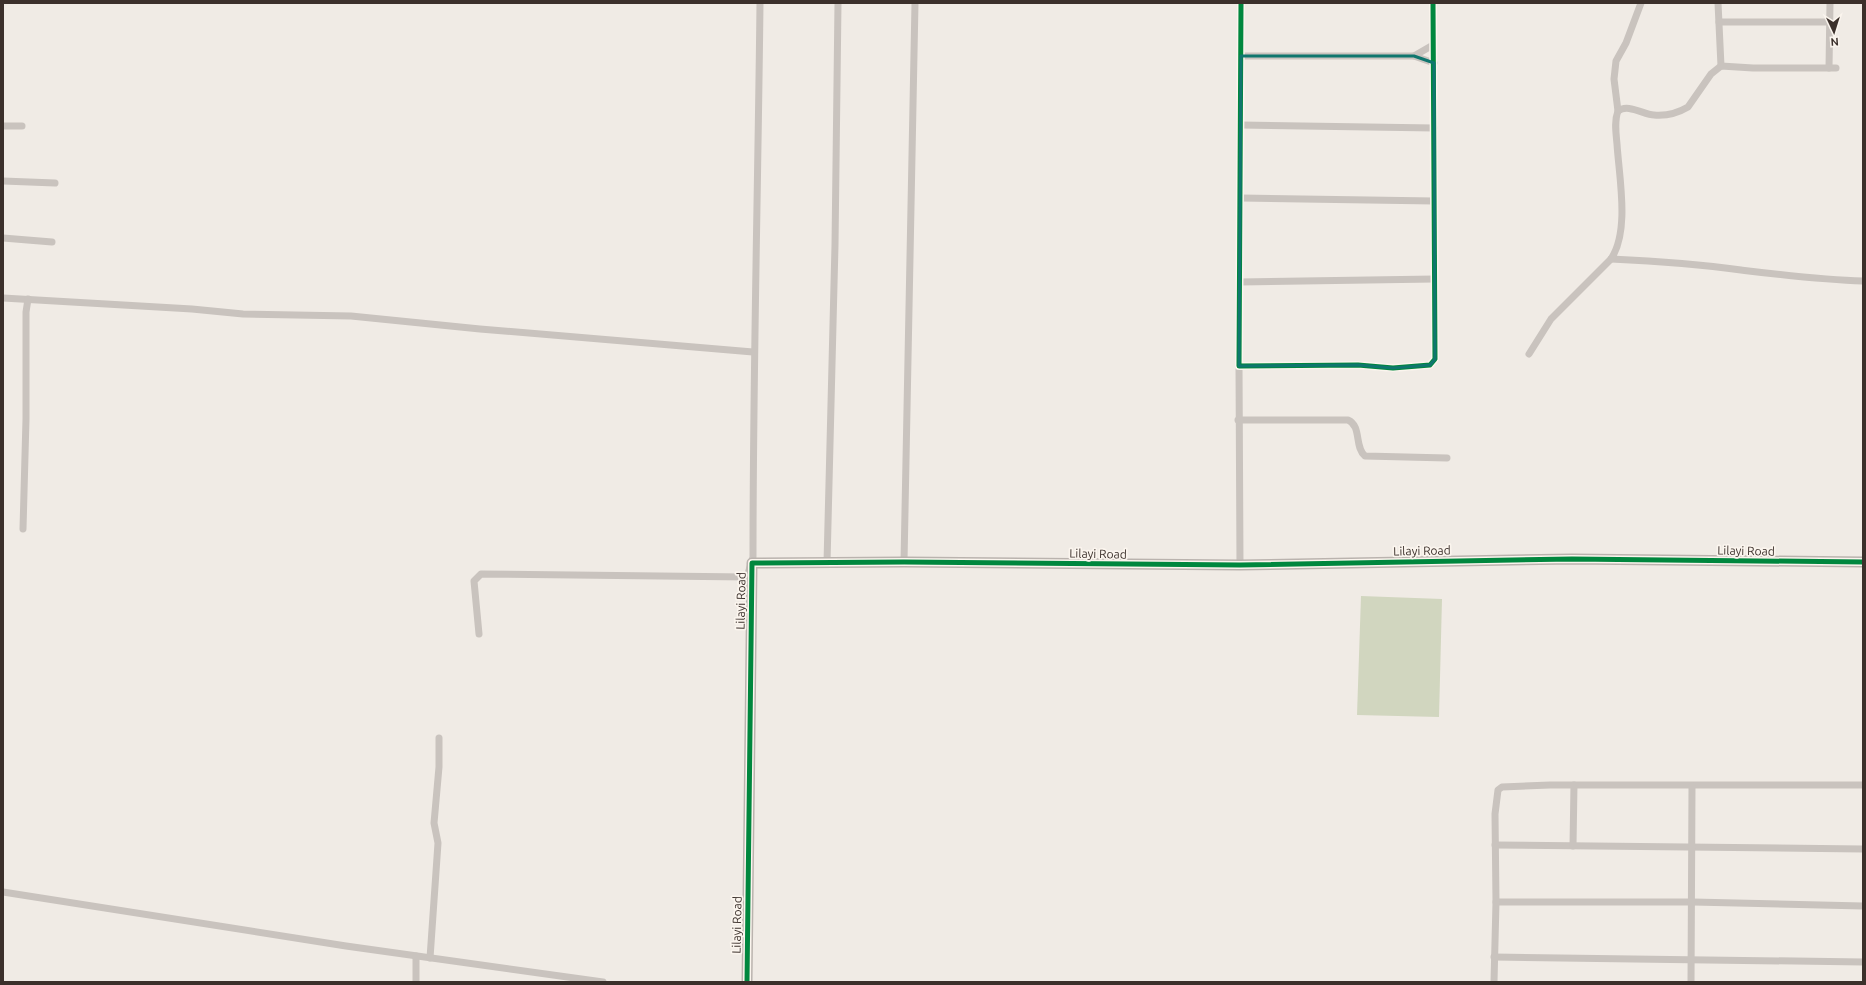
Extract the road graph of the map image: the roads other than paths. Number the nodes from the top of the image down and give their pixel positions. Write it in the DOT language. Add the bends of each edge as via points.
graph roads {
  1 [pos="760,3"];
  2 [pos="838,3"];
  3 [pos="915,3"];
  4 [pos="1241,3"];
  5 [pos="1433,3"];
  6 [pos="1641,3"];
  7 [pos="1718,3"];
  8 [pos="1830,3"];
  9 [pos="1719,22"];
  10 [pos="1830,22"];
  11 [pos="1434,45"];
  12 [pos="1241,56"];
  13 [pos="1414,56"];
  14 [pos="1434,63"];
  15 [pos="1721,66"];
  16 [pos="1618,110"];
  17 [pos="1241,124"];
  18 [pos="3,126"];
  19 [pos="22,126"];
  20 [pos="1434,128"];
  21 [pos="3,181"];
  22 [pos="55,184"];
  23 [pos="1241,198"];
  24 [pos="1434,201"];
  25 [pos="3,238"];
  26 [pos="52,242"];
  27 [pos="1611,259"];
  28 [pos="1434,279"];
  29 [pos="1863,281"];
  30 [pos="1240,282"];
  31 [pos="3,298"];
  32 [pos="28,299"];
  33 [pos="754,352"];
  34 [pos="1529,354"];
  35 [pos="1239,366"];
  36 [pos="1238,420"];
  37 [pos="1447,458"];
  38 [pos="23,529"];
  39 [pos="827,562"];
  40 [pos="904,562"];
  41 [pos="1863,562"];
  42 [pos="752,564"];
  43 [pos="1240,565"];
  44 [pos="479,634"];
  45 [pos="439,738"];
  46 [pos="1574,785"];
  47 [pos="1863,785"];
  48 [pos="1692,786"];
  49 [pos="1495,845"];
  50 [pos="1573,846"];
  51 [pos="1691,846"];
  52 [pos="1863,849"];
  53 [pos="3,892"];
  54 [pos="1496,902"];
  55 [pos="1693,902"];
  56 [pos="1863,906"];
  57 [pos="416,956"];
  58 [pos="1494,957"];
  59 [pos="430,958"];
  60 [pos="1692,959"];
  61 [pos="1863,962"];
  62 [pos="416,982"];
  63 [pos="603,982"];
  64 [pos="747,982"];
  65 [pos="1494,982"];
  66 [pos="1691,982"];
  1 -- 33 [label="street"];
  2 -- 39 [label="street"];
  3 -- 40 [label="street"];
  4 -- 12 [label="street"];
  5 -- 11 [label="street"];
  6 -- 16 [label="street" via="1626,43 1616,60 1614,79"];
  7 -- 9 [label="street"];
  8 -- 10 [label="street"];
  9 -- 10 [label="street"];
  9 -- 15 [label="street"];
  10 -- 15 [label="street" via="1833,68"];
  11 -- 13 [label="street"];
  11 -- 14 [label="street"];
  12 -- 13 [label="street"];
  12 -- 17 [label="street"];
  13 -- 14 [label="street"];
  14 -- 20 [label="street"];
  15 -- 16 [label="street" via="1711,74 1688,107 1683,110 1653,115 1628,108"];
  16 -- 27 [label="street" via="1616,132 1621,221 1617,250"];
  17 -- 20 [label="street"];
  17 -- 23 [label="street"];
  18 -- 19 [label="street"];
  20 -- 24 [label="street"];
  21 -- 22 [label="street"];
  23 -- 24 [label="street"];
  23 -- 30 [label="street"];
  24 -- 28 [label="street"];
  25 -- 26 [label="street"];
  27 -- 29 [label="street"];
  27 -- 34 [label="street" via="1551,319"];
  28 -- 30 [label="street"];
  28 -- 35 [label="street" via="1436,359 1430,365 1394,368 1358,365"];
  30 -- 35 [label="street"];
  31 -- 32 [label="street"];
  32 -- 33 [label="street" via="243,314 351,316"];
  32 -- 38 [label="street"];
  33 -- 42 [label="street"];
  35 -- 36 [label="street"];
  36 -- 37 [label="street" via="1348,420 1355,427 1359,448 1364,456"];
  36 -- 43 [label="street"];
  39 -- 40 [label="street, Lilayi Road"];
  39 -- 42 [label="street, Lilayi Road"];
  40 -- 43 [label="street, Lilayi Road"];
  41 -- 43 [label="street, Lilayi Road" via="1572,559"];
  42 -- 44 [label="street" via="746,577 481,574 474,581"];
  42 -- 64 [label="street, Lilayi Road"];
  45 -- 59 [label="street" via="434,823 438,843"];
  46 -- 48 [label="street"];
  46 -- 49 [label="street" via="1506,786 1498,790"];
  46 -- 50 [label="street"];
  47 -- 48 [label="street"];
  48 -- 51 [label="street"];
  49 -- 50 [label="street"];
  49 -- 54 [label="street"];
  50 -- 51 [label="street"];
  51 -- 52 [label="street"];
  51 -- 55 [label="street"];
  53 -- 57 [label="street"];
  54 -- 55 [label="street"];
  54 -- 58 [label="street"];
  55 -- 56 [label="street"];
  55 -- 60 [label="street"];
  57 -- 59 [label="street"];
  57 -- 62 [label="street"];
  58 -- 60 [label="street"];
  58 -- 65 [label="street"];
  59 -- 63 [label="street"];
  60 -- 61 [label="street"];
  60 -- 66 [label="street"];
}
